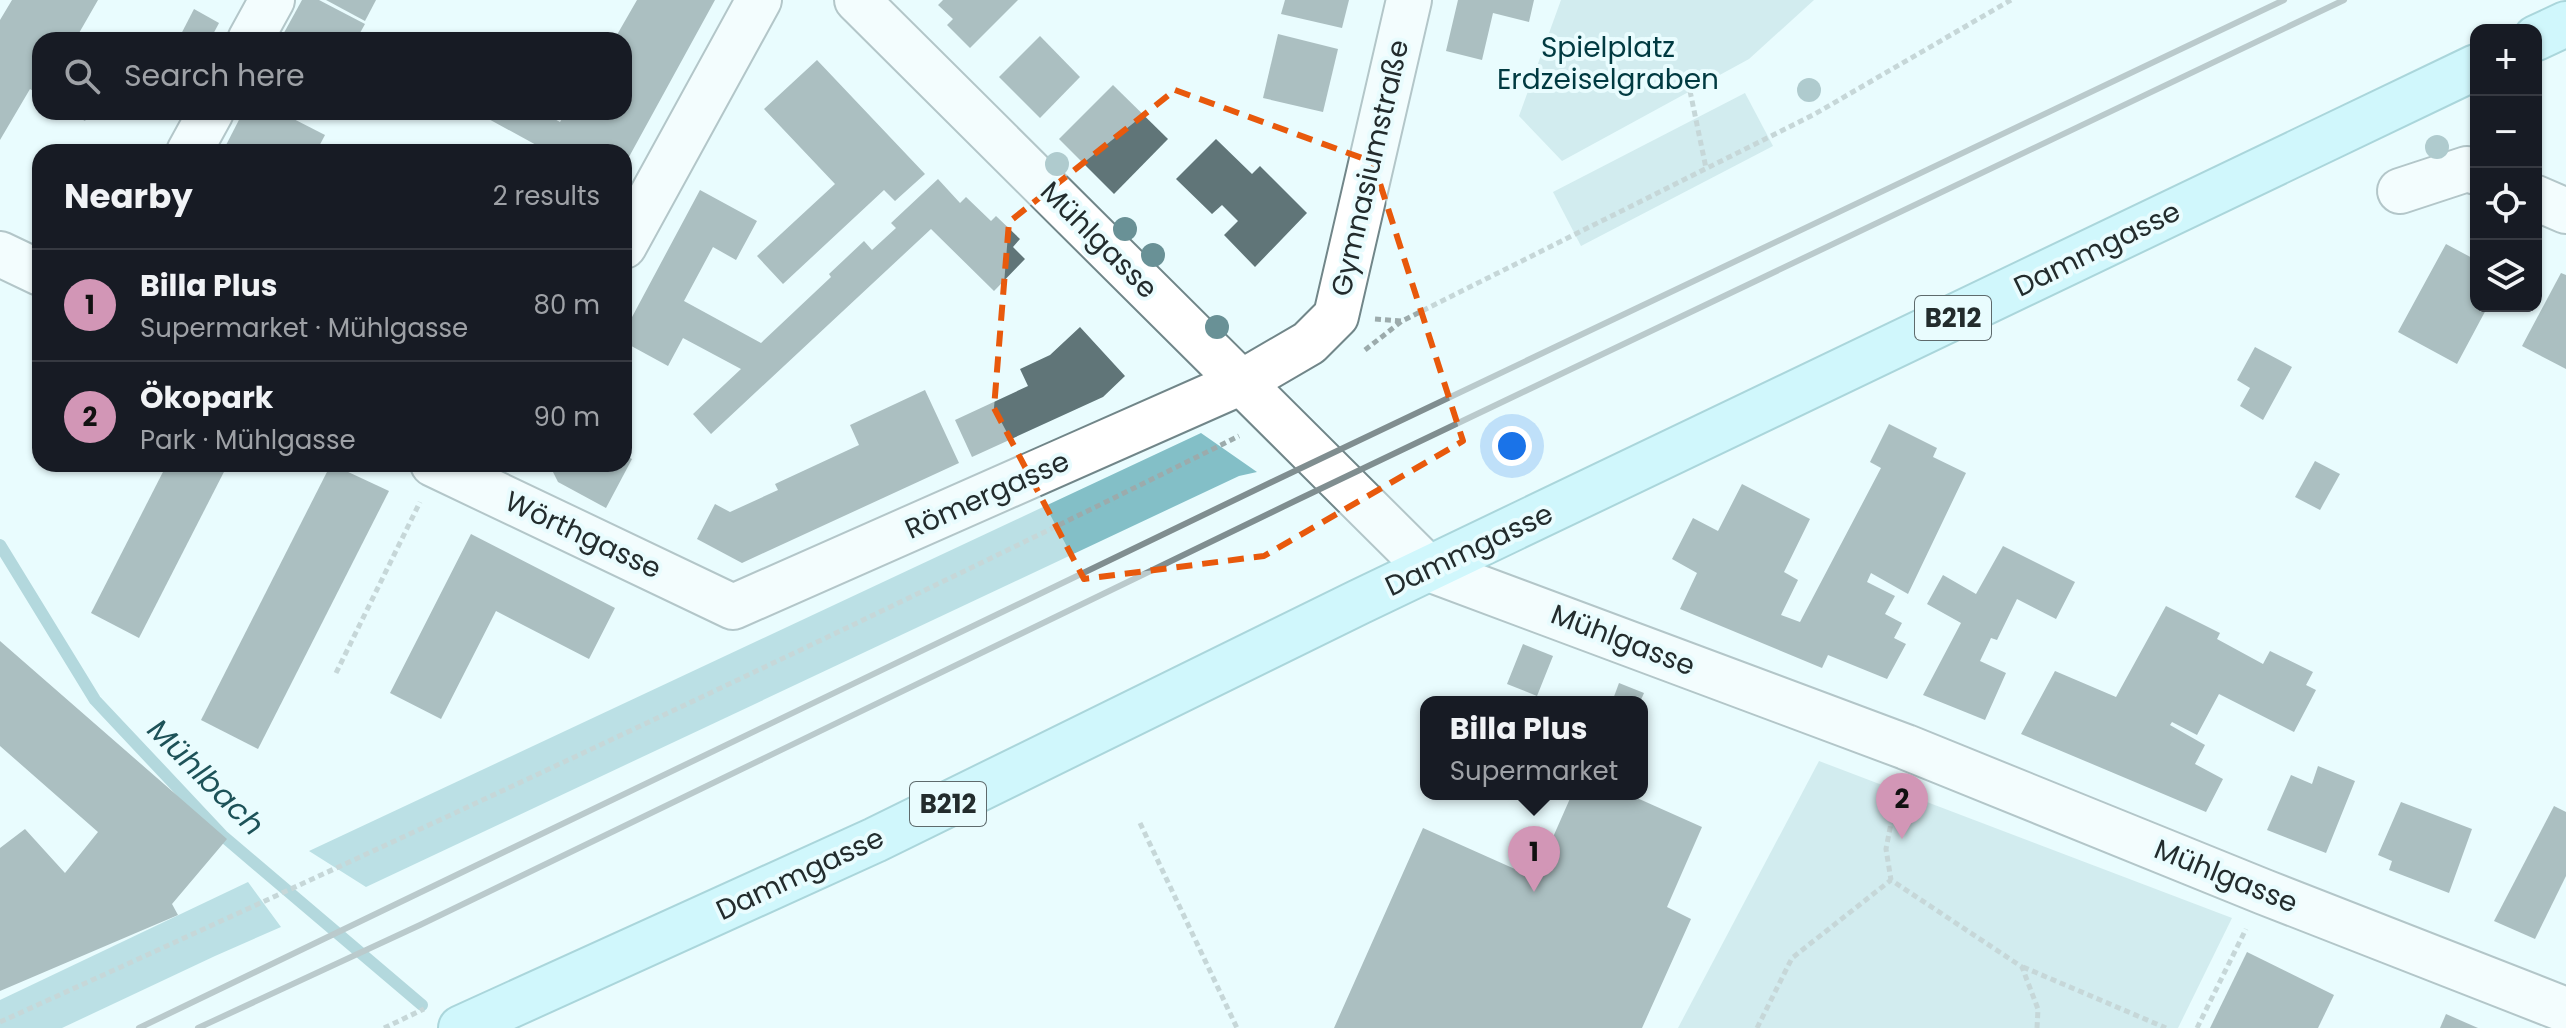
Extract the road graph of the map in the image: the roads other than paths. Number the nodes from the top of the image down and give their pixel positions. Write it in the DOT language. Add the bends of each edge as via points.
graph roads {
  1 [pos="272,0"];
  2 [pos="759,0"];
  3 [pos="857,0"];
  4 [pos="1409,0"];
  5 [pos="2566,24"];
  6 [pos="254,32"];
  7 [pos="2542,35"];
  8 [pos="2470,70"];
  9 [pos="207,120"];
  10 [pos="193,144"];
  11 [pos="2470,170"];
  12 [pos="2400,191"];
  13 [pos="2542,201"];
  14 [pos="2566,211"];
  15 [pos="632,231"];
  16 [pos="0,254"];
  17 [pos="32,269"];
  18 [pos="1242,382"];
  19 [pos="469,472"];
  20 [pos="497,478"];
  21 [pos="1429,569"];
  22 [pos="733,607"];
  23 [pos="2566,1010"];
  24 [pos="461,1028"];
  1 -- 6 [label="street"];
  2 -- 15 [label="street"];
  3 -- 18 [label="street, Mühlgasse"];
  4 -- 18 [label="street, Gymnasiumstraße" via="1336,316 1309,343"];
  5 -- 7 [label="main road"];
  8 -- 21 [label="main road, Dammgasse / B212"];
  9 -- 10 [label="street"];
  11 -- 12 [label="street"];
  13 -- 14 [label="street"];
  16 -- 17 [label="street"];
  18 -- 21 [label="street, Mühlgasse"];
  18 -- 22 [label="street, Römergasse"];
  19 -- 20 [label="street, Wörthgasse"];
  20 -- 22 [label="street, Wörthgasse"];
  21 -- 23 [label="street, Mühlgasse" via="1906,747"];
  21 -- 24 [label="main road, Dammgasse / B212" via="875,840"];
}
